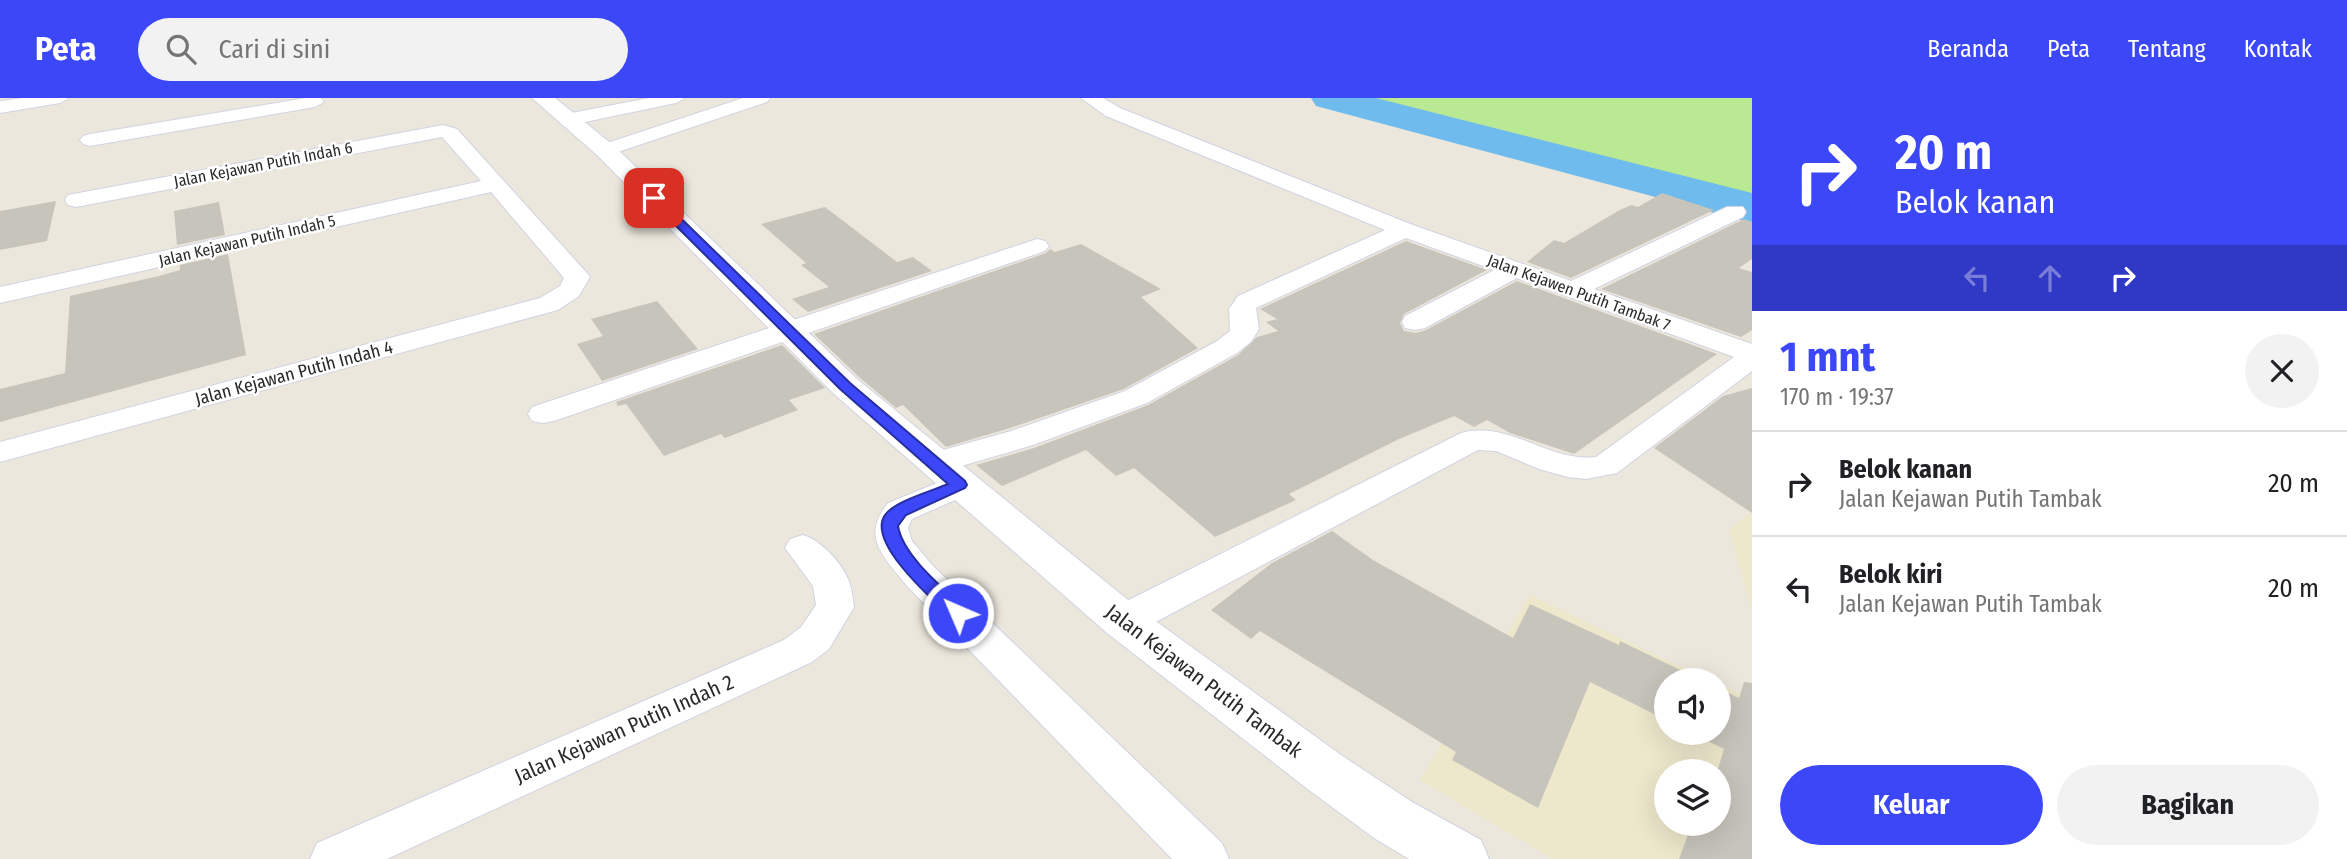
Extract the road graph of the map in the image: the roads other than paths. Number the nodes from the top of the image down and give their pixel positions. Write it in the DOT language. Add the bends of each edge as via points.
graph roads {
  1 [pos="60,98"];
  2 [pos="542,98"];
  3 [pos="676,98"];
  4 [pos="761,98"];
  5 [pos="1090,98"];
  6 [pos="316,104"];
  7 [pos="0,107"];
  8 [pos="566,120"];
  9 [pos="90,140"];
  10 [pos="605,150"];
  11 [pos="494,185"];
  12 [pos="76,200"];
  13 [pos="1735,212"];
  14 [pos="1405,230"];
  15 [pos="1037,246"];
  16 [pos="1515,269"];
  17 [pos="1572,290"];
  18 [pos="0,295"];
  19 [pos="1415,322"];
  20 [pos="789,332"];
  21 [pos="1752,355"];
  22 [pos="543,414"];
  23 [pos="0,452"];
  24 [pos="946,474"];
  25 [pos="803,548"];
  26 [pos="1123,621"];
  27 [pos="334,859"];
  28 [pos="1205,859"];
  29 [pos="1461,859"];
  1 -- 7 [label="street"];
  2 -- 8 [label="street, Jalan Kejawan Putih Tambak"];
  3 -- 8 [label="street"];
  4 -- 10 [label="street"];
  5 -- 14 [label="street, Jalan Kejawen Putih Tambak 7" via="1113,112"];
  6 -- 9 [label="street"];
  8 -- 10 [label="street, Jalan Kejawan Putih Tambak"];
  10 -- 20 [label="street, Jalan Kejawan Putih Tambak"];
  11 -- 12 [label="street, Jalan Kejawan Putih Indah 6" via="450,133 434,131 338,143"];
  11 -- 18 [label="street, Jalan Kejawan Putih Indah 5"];
  11 -- 23 [label="street, Jalan Kejawan Putih Indah 4" via="577,277 570,291 549,304"];
  13 -- 17 [label="street"];
  14 -- 16 [label="street, Jalan Kejawen Putih Tambak 7"];
  14 -- 24 [label="street" via="1247,302 1241,309 1245,329 1241,336 1136,397 1022,438"];
  15 -- 20 [label="street"];
  16 -- 17 [label="street, Jalan Kejawen Putih Tambak 7"];
  16 -- 19 [label="street"];
  17 -- 21 [label="street, Jalan Kejawen Putih Tambak 7"];
  20 -- 22 [label="street"];
  20 -- 24 [label="street, Jalan Kejawan Putih Tambak"];
  21 -- 26 [label="street" via="1605,467 1576,470 1504,443 1472,440"];
  24 -- 26 [label="street, Jalan Kejawan Putih Tambak"];
  24 -- 28 [label="street" via="892,518 892,540 920,576"];
  25 -- 27 [label="street, Jalan Kejawan Putih Indah 2" via="831,583 835,607 815,638 798,651"];
  26 -- 29 [label="street, Jalan Kejawan Putih Tambak" via="1323,771 1393,820"];
}
